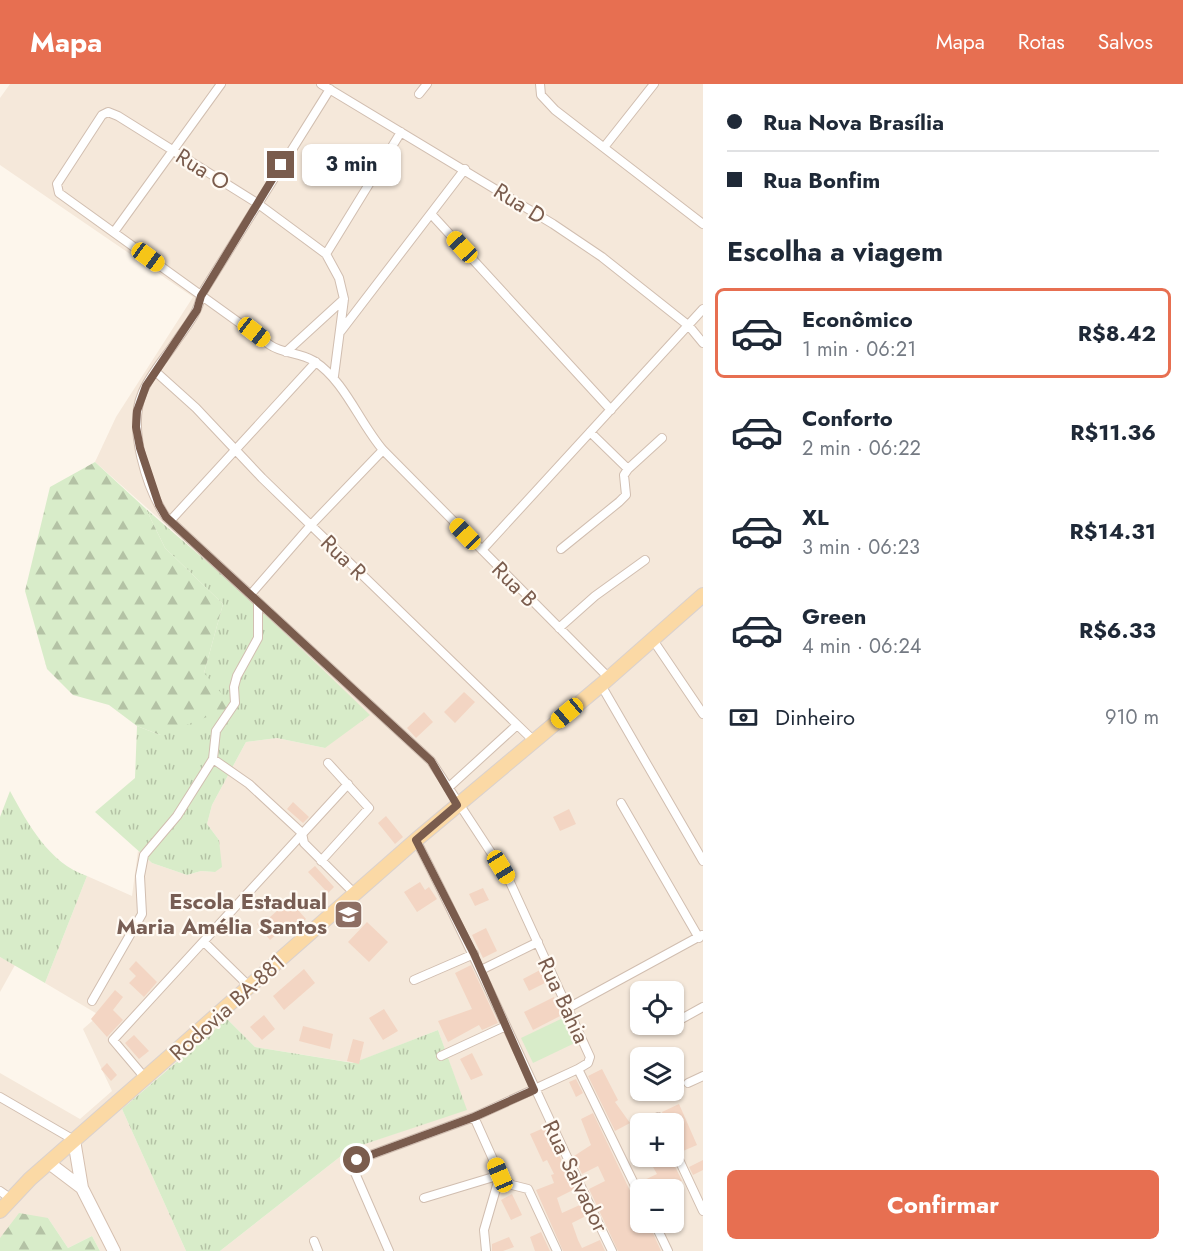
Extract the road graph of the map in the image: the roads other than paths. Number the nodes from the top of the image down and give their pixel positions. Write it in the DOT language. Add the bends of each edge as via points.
graph roads {
  1 [pos="221,84"];
  2 [pos="321,84"];
  3 [pos="427,84"];
  4 [pos="540,84"];
  5 [pos="654,84"];
  6 [pos="330,89"];
  7 [pos="419,94"];
  8 [pos="401,132"];
  9 [pos="604,146"];
  10 [pos="175,151"];
  11 [pos="465,169"];
  12 [pos="257,203"];
  13 [pos="432,215"];
  14 [pos="703,224"];
  15 [pos="114,232"];
  16 [pos="326,254"];
  17 [pos="201,296"];
  18 [pos="344,299"];
  19 [pos="703,309"];
  20 [pos="689,326"];
  21 [pos="340,332"];
  22 [pos="703,343"];
  23 [pos="286,352"];
  24 [pos="316,362"];
  25 [pos="156,372"];
  26 [pos="334,376"];
  27 [pos="611,410"];
  28 [pos="590,432"];
  29 [pos="662,438"];
  30 [pos="237,450"];
  31 [pos="383,450"];
  32 [pos="627,469"];
  33 [pos="170,521"];
  34 [pos="311,525"];
  35 [pos="561,549"];
  36 [pos="482,550"];
  37 [pos="645,560"];
  38 [pos="251,594"];
  39 [pos="702,600"];
  40 [pos="258,603"];
  41 [pos="559,628"];
  42 [pos="653,640"];
  43 [pos="605,682"];
  44 [pos="703,714"];
  45 [pos="517,725"];
  46 [pos="534,741"];
  47 [pos="213,759"];
  48 [pos="327,763"];
  49 [pos="348,783"];
  50 [pos="448,788"];
  51 [pos="621,803"];
  52 [pos="457,805"];
  53 [pos="302,833"];
  54 [pos="416,840"];
  55 [pos="321,861"];
  56 [pos="703,861"];
  57 [pos="355,894"];
  58 [pos="701,936"];
  59 [pos="204,942"];
  60 [pos="538,942"];
  61 [pos="474,954"];
  62 [pos="481,970"];
  63 [pos="414,980"];
  64 [pos="250,987"];
  65 [pos="93,1001"];
  66 [pos="703,1007"];
  67 [pos="568,1008"];
  68 [pos="684,1017"];
  69 [pos="506,1026"];
  70 [pos="441,1056"];
  71 [pos="578,1069"];
  72 [pos="703,1076"];
  73 [pos="146,1079"];
  74 [pos="688,1083"];
  75 [pos="534,1090"];
  76 [pos="0,1097"];
  77 [pos="474,1117"];
  78 [pos="74,1140"];
  79 [pos="49,1163"];
  80 [pos="682,1167"];
  81 [pos="500,1175"];
  82 [pos="632,1179"];
  83 [pos="82,1188"];
  84 [pos="5,1194"];
  85 [pos="424,1198"];
  86 [pos="703,1211"];
  87 [pos="0,1212"];
  88 [pos="659,1233"];
  89 [pos="314,1240"];
  90 [pos="114,1251"];
  91 [pos="318,1251"];
  92 [pos="388,1251"];
  93 [pos="486,1251"];
  94 [pos="557,1251"];
  95 [pos="612,1251"];
  96 [pos="668,1251"];
  1 -- 10 [label="street"];
  2 -- 6 [label="street, Rua D"];
  3 -- 7 [label="street"];
  4 -- 9 [label="street" via="541,95 549,106"];
  5 -- 9 [label="street"];
  6 -- 8 [label="street, Rua D"];
  6 -- 12 [label="street, Rua Bahia"];
  8 -- 11 [label="street, Rua D"];
  8 -- 16 [label="street"];
  9 -- 14 [label="street"];
  10 -- 12 [label="street, Rua O"];
  10 -- 15 [label="street"];
  10 -- 15 [label="street, Rua O" via="118,116 105,113 57,189"];
  11 -- 13 [label="street"];
  11 -- 20 [label="street, Rua D" via="575,238"];
  12 -- 16 [label="street, Rua O"];
  12 -- 17 [label="street, Rua Bahia"];
  13 -- 21 [label="street"];
  13 -- 27 [label="street"];
  15 -- 17 [label="street"];
  16 -- 18 [label="street, Rua O" via="339,278"];
  17 -- 23 [label="street"];
  17 -- 25 [label="street, Rua Bahia" via="197,310"];
  18 -- 21 [label="street, Rua O"];
  18 -- 23 [label="street"];
  19 -- 20 [label="street"];
  20 -- 22 [label="street, Rua D"];
  20 -- 27 [label="street"];
  21 -- 26 [label="street, Rua O"];
  23 -- 24 [label="street"];
  24 -- 26 [label="street"];
  24 -- 30 [label="street"];
  25 -- 30 [label="street, Rua R"];
  25 -- 33 [label="street, Rua Bahia" via="142,393 136,427 150,482"];
  26 -- 31 [label="street, Rua B"];
  27 -- 28 [label="street"];
  28 -- 32 [label="street"];
  28 -- 36 [label="street"];
  29 -- 32 [label="street"];
  30 -- 33 [label="street"];
  30 -- 34 [label="street, Rua R"];
  31 -- 34 [label="street"];
  31 -- 36 [label="street, Rua B"];
  32 -- 35 [label="street" via="626,495"];
  33 -- 38 [label="street, Rua Bahia"];
  34 -- 38 [label="street"];
  34 -- 45 [label="street, Rua R"];
  36 -- 41 [label="street, Rua B"];
  37 -- 41 [label="street"];
  38 -- 40 [label="street, Rua Bahia"];
  39 -- 42 [label="main road, Rodovia BA-881"];
  40 -- 47 [label="street" via="257,644 237,676 235,703 216,731"];
  40 -- 50 [label="street, Rua Bahia" via="431,761"];
  41 -- 43 [label="street, Rua B"];
  42 -- 43 [label="main road, Rodovia BA-881"];
  42 -- 44 [label="street"];
  43 -- 46 [label="main road, Rodovia BA-881"];
  43 -- 56 [label="street, Rua B"];
  45 -- 46 [label="street, Rua R"];
  45 -- 50 [label="street"];
  46 -- 52 [label="main road, Rodovia BA-881"];
  47 -- 53 [label="street" via="249,784"];
  47 -- 65 [label="street" via="177,816 144,855 140,876 142,914"];
  48 -- 49 [label="street"];
  49 -- 53 [label="street"];
  49 -- 55 [label="street" via="369,807"];
  50 -- 52 [label="street, Rua Bahia"];
  51 -- 58 [label="street"];
  52 -- 54 [label="main road, Rodovia BA-881"];
  52 -- 60 [label="street, Rua Bahia" via="509,880"];
  53 -- 55 [label="street" via="304,843"];
  53 -- 59 [label="street"];
  54 -- 57 [label="main road, Rodovia BA-881"];
  54 -- 61 [label="street, Rua Salvador"];
  55 -- 57 [label="street"];
  57 -- 64 [label="main road, Rodovia BA-881"];
  58 -- 67 [label="street"];
  59 -- 64 [label="street"];
  59 -- 73 [label="street" via="113,1040"];
  60 -- 62 [label="street"];
  60 -- 67 [label="street, Rua Bahia"];
  61 -- 62 [label="street, Rua Salvador"];
  61 -- 63 [label="street"];
  62 -- 69 [label="street, Rua Salvador"];
  64 -- 73 [label="main road, Rodovia BA-881"];
  66 -- 68 [label="street"];
  67 -- 71 [label="street, Rua Bahia" via="590,1056 588,1063"];
  69 -- 70 [label="street"];
  69 -- 75 [label="street, Rua Salvador"];
  71 -- 75 [label="street"];
  71 -- 82 [label="street, Rua Bahia"];
  72 -- 74 [label="street"];
  73 -- 78 [label="main road, Rodovia BA-881"];
  75 -- 77 [label="street"];
  75 -- 95 [label="street, Rua Salvador"];
  76 -- 78 [label="street"];
  77 -- 81 [label="street"];
  77 -- 92 [label="street" via="357,1160 352,1166"];
  78 -- 79 [label="main road, Rodovia BA-881"];
  78 -- 83 [label="street"];
  79 -- 83 [label="street"];
  79 -- 84 [label="main road, Rodovia BA-881"];
  80 -- 86 [label="street"];
  81 -- 85 [label="street"];
  81 -- 93 [label="street" via="484,1230"];
  81 -- 94 [label="street" via="513,1185 528,1189"];
  83 -- 90 [label="street"];
  84 -- 87 [label="main road, Rodovia BA-881"];
  88 -- 96 [label="street"];
  89 -- 91 [label="street"];
}
